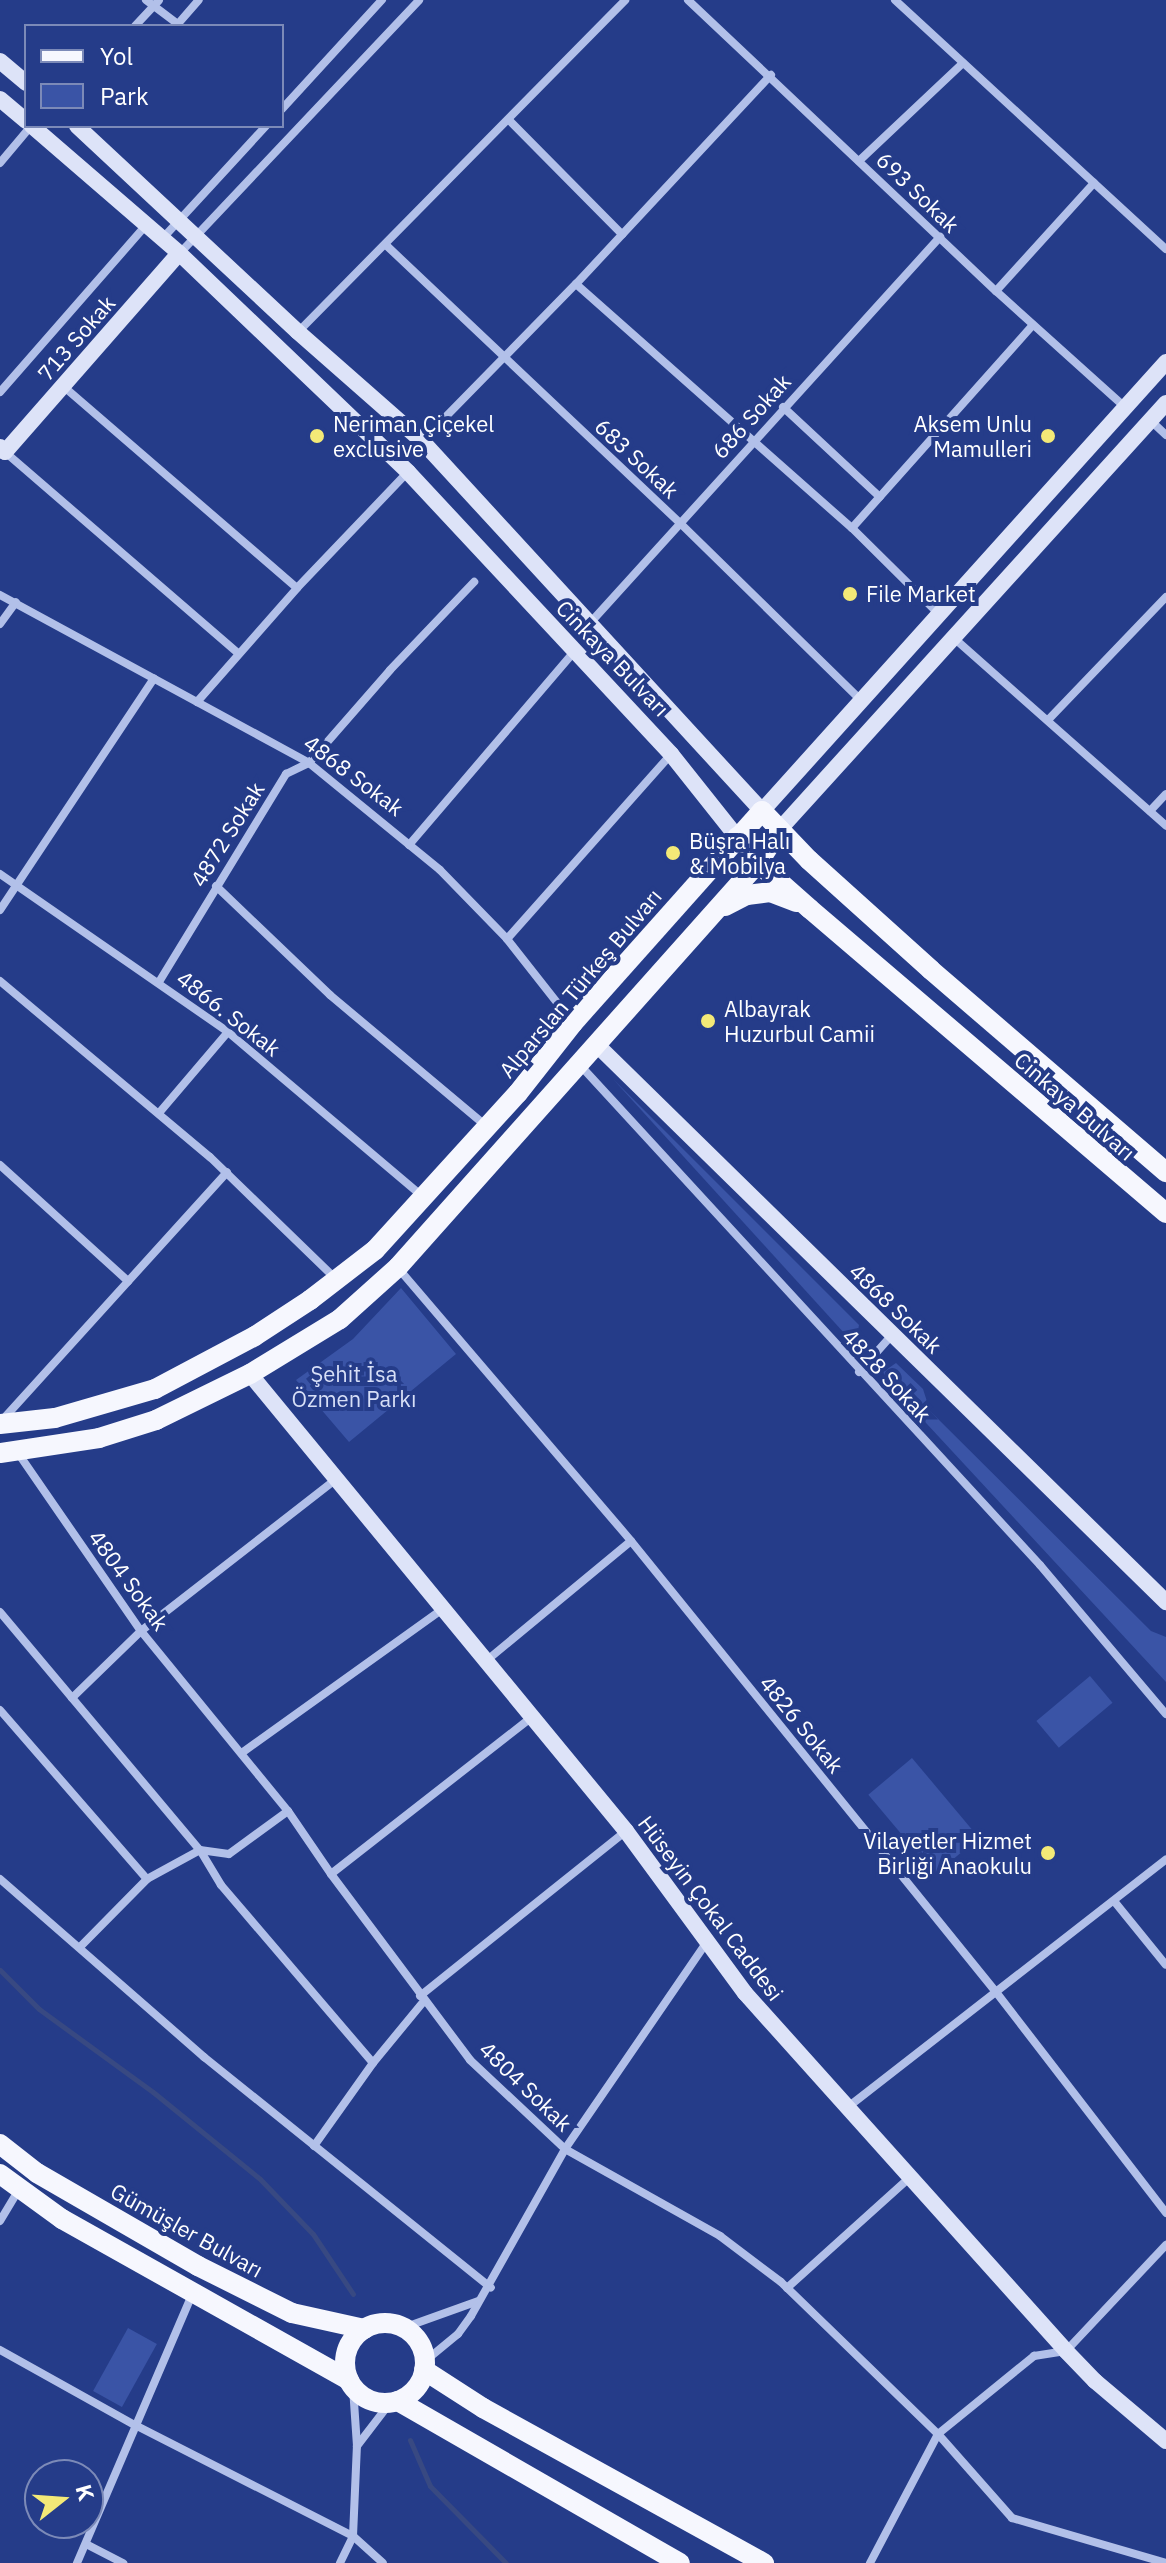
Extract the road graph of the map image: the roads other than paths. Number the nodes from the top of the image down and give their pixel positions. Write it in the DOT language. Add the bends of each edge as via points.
graph roads {
  1 [pos="199,0"];
  2 [pos="382,0"];
  3 [pos="419,0"];
  4 [pos="625,0"];
  5 [pos="688,0"];
  6 [pos="895,0"];
  7 [pos="153,2"];
  8 [pos="136,24"];
  9 [pos="176,24"];
  10 [pos="178,24"];
  11 [pos="0,61"];
  12 [pos="963,63"];
  13 [pos="771,75"];
  14 [pos="24,81"];
  15 [pos="0,99"];
  16 [pos="284,107"];
  17 [pos="24,119"];
  18 [pos="509,120"];
  19 [pos="30,128"];
  20 [pos="34,128"];
  21 [pos="82,128"];
  22 [pos="264,128"];
  23 [pos="859,161"];
  24 [pos="0,163"];
  25 [pos="1094,183"];
  26 [pos="178,219"];
  27 [pos="147,224"];
  28 [pos="622,234"];
  29 [pos="198,237"];
  30 [pos="940,237"];
  31 [pos="162,239"];
  32 [pos="387,246"];
  33 [pos="1166,249"];
  34 [pos="179,253"];
  35 [pos="576,284"];
  36 [pos="996,291"];
  37 [pos="1033,325"];
  38 [pos="298,332"];
  39 [pos="504,356"];
  40 [pos="1166,362"];
  41 [pos="63,386"];
  42 [pos="0,392"];
  43 [pos="1166,403"];
  44 [pos="783,407"];
  45 [pos="1125,407"];
  46 [pos="1150,420"];
  47 [pos="1166,435"];
  48 [pos="422,441"];
  49 [pos="752,441"];
  50 [pos="3,449"];
  51 [pos="408,472"];
  52 [pos="880,497"];
  53 [pos="680,523"];
  54 [pos="852,528"];
  55 [pos="474,582"];
  56 [pos="297,588"];
  57 [pos="0,595"];
  58 [pos="1166,597"];
  59 [pos="16,602"];
  60 [pos="938,613"];
  61 [pos="591,622"];
  62 [pos="0,624"];
  63 [pos="955,639"];
  64 [pos="574,652"];
  65 [pos="238,653"];
  66 [pos="154,678"];
  67 [pos="860,699"];
  68 [pos="197,702"];
  69 [pos="1049,719"];
  70 [pos="671,754"];
  71 [pos="309,763"];
  72 [pos="1166,794"];
  73 [pos="762,811"];
  74 [pos="1150,811"];
  75 [pos="1166,826"];
  76 [pos="780,829"];
  77 [pos="737,837"];
  78 [pos="409,845"];
  79 [pos="758,863"];
  80 [pos="0,874"];
  81 [pos="19,886"];
  82 [pos="216,886"];
  83 [pos="810,909"];
  84 [pos="0,910"];
  85 [pos="714,911"];
  86 [pos="507,939"];
  87 [pos="0,981"];
  88 [pos="159,982"];
  89 [pos="573,1023"];
  90 [pos="228,1032"];
  91 [pos="596,1044"];
  92 [pos="578,1064"];
  93 [pos="159,1113"];
  94 [pos="486,1126"];
  95 [pos="0,1165"];
  96 [pos="227,1172"];
  97 [pos="1166,1172"];
  98 [pos="423,1197"];
  99 [pos="1166,1213"];
  100 [pos="398,1267"];
  101 [pos="337,1280"];
  102 [pos="128,1281"];
  103 [pos="892,1335"];
  104 [pos="859,1372"];
  105 [pos="250,1374"];
  106 [pos="3,1418"];
  107 [pos="9,1452"];
  108 [pos="335,1480"];
  109 [pos="631,1541"];
  110 [pos="1165,1599"];
  111 [pos="443,1609"];
  112 [pos="0,1612"];
  113 [pos="141,1631"];
  114 [pos="486,1661"];
  115 [pos="72,1698"];
  116 [pos="0,1710"];
  117 [pos="1166,1714"];
  118 [pos="533,1716"];
  119 [pos="243,1752"];
  120 [pos="288,1811"];
  121 [pos="626,1831"];
  122 [pos="200,1850"];
  123 [pos="1166,1859"];
  124 [pos="331,1874"];
  125 [pos="0,1879"];
  126 [pos="147,1879"];
  127 [pos="1114,1901"];
  128 [pos="707,1942"];
  129 [pos="81,1946"];
  130 [pos="1166,1965"];
  131 [pos="996,1992"];
  132 [pos="422,1998"];
  133 [pos="373,2063"];
  134 [pos="846,2108"];
  135 [pos="0,2144"];
  136 [pos="314,2146"];
  137 [pos="565,2149"];
  138 [pos="0,2174"];
  139 [pos="909,2178"];
  140 [pos="19,2188"];
  141 [pos="1166,2213"];
  142 [pos="0,2221"];
  143 [pos="1166,2245"];
  144 [pos="491,2288"];
  145 [pos="787,2288"];
  146 [pos="192,2295"];
  147 [pos="479,2301"];
  148 [pos="403,2328"];
  149 [pos="364,2329"];
  150 [pos="0,2350"];
  151 [pos="1066,2351"];
  152 [pos="424,2366"];
  153 [pos="351,2384"];
  154 [pos="394,2402"];
  155 [pos="135,2425"];
  156 [pos="938,2434"];
  157 [pos="1166,2441"];
  158 [pos="357,2446"];
  159 [pos="353,2536"];
  160 [pos="86,2544"];
  161 [pos="1166,2554"];
  162 [pos="77,2563"];
  163 [pos="123,2563"];
  164 [pos="340,2563"];
  165 [pos="383,2563"];
  166 [pos="680,2563"];
  167 [pos="764,2563"];
  168 [pos="870,2563"];
  169 [pos="1165,2563"];
  1 -- 10 [label="street"];
  2 -- 16 [label="street"];
  3 -- 29 [label="street"];
  4 -- 18 [label="street"];
  5 -- 13 [label="street, 693 Sokak"];
  6 -- 12 [label="street"];
  7 -- 8 [label="street"];
  7 -- 9 [label="street"];
  11 -- 14 [label="main road"];
  12 -- 23 [label="street"];
  12 -- 25 [label="street"];
  13 -- 23 [label="street, 693 Sokak"];
  13 -- 28 [label="street"];
  15 -- 17 [label="main road"];
  18 -- 28 [label="street"];
  18 -- 32 [label="street"];
  19 -- 24 [label="street"];
  20 -- 27 [label="main road, Cinkaya Bulvarı"];
  21 -- 26 [label="main road, Cinkaya Bulvarı"];
  22 -- 26 [label="street"];
  23 -- 30 [label="street, 693 Sokak"];
  25 -- 33 [label="street"];
  25 -- 36 [label="street"];
  26 -- 29 [label="main road, Cinkaya Bulvarı"];
  26 -- 31 [label="street"];
  27 -- 31 [label="main road, Cinkaya Bulvarı"];
  27 -- 42 [label="street, 713 Sokak"];
  28 -- 35 [label="street"];
  29 -- 34 [label="street"];
  29 -- 38 [label="main road, Cinkaya Bulvarı"];
  30 -- 36 [label="street, 693 Sokak"];
  30 -- 44 [label="street, 686 Sokak"];
  31 -- 34 [label="main road, Cinkaya Bulvarı"];
  32 -- 38 [label="street"];
  32 -- 39 [label="street, 683 Sokak"];
  34 -- 41 [label="main road, 713 Sokak"];
  34 -- 51 [label="main road, Cinkaya Bulvarı"];
  35 -- 39 [label="street"];
  35 -- 49 [label="street"];
  36 -- 37 [label="street, 693 Sokak"];
  37 -- 45 [label="street, 693 Sokak"];
  37 -- 52 [label="street"];
  38 -- 48 [label="main road, Cinkaya Bulvarı"];
  39 -- 48 [label="street"];
  39 -- 53 [label="street, 683 Sokak"];
  40 -- 45 [label="main road, Alparslan Türkeş Bulvarı"];
  41 -- 50 [label="main road, 713 Sokak"];
  41 -- 56 [label="street"];
  43 -- 46 [label="main road"];
  44 -- 49 [label="street, 686 Sokak"];
  44 -- 52 [label="street"];
  45 -- 60 [label="main road, Alparslan Türkeş Bulvarı"];
  46 -- 47 [label="street"];
  46 -- 63 [label="main road"];
  48 -- 61 [label="main road, Cinkaya Bulvarı"];
  49 -- 53 [label="street, 686 Sokak"];
  49 -- 54 [label="street"];
  50 -- 65 [label="street"];
  51 -- 56 [label="street"];
  51 -- 64 [label="main road, Cinkaya Bulvarı"];
  52 -- 54 [label="street"];
  53 -- 61 [label="street, 686 Sokak"];
  53 -- 67 [label="street, 683 Sokak"];
  54 -- 60 [label="street"];
  55 -- 71 [label="street, 4872 Sokak"];
  56 -- 65 [label="street"];
  57 -- 59 [label="street, 4868 Sokak"];
  58 -- 69 [label="street"];
  59 -- 62 [label="street"];
  59 -- 66 [label="street, 4868 Sokak"];
  60 -- 67 [label="main road, Alparslan Türkeş Bulvarı"];
  61 -- 73 [label="main road, Cinkaya Bulvarı"];
  63 -- 69 [label="street"];
  63 -- 76 [label="main road"];
  64 -- 70 [label="main road, Cinkaya Bulvarı"];
  64 -- 78 [label="street"];
  65 -- 68 [label="street"];
  66 -- 68 [label="street, 4868 Sokak"];
  66 -- 81 [label="street"];
  67 -- 73 [label="main road, Alparslan Türkeş Bulvarı"];
  68 -- 71 [label="street, 4868 Sokak"];
  69 -- 74 [label="street"];
  70 -- 77 [label="main road, Cinkaya Bulvarı"];
  70 -- 86 [label="street"];
  71 -- 78 [label="street, 4868 Sokak"];
  71 -- 82 [label="street, 4872 Sokak" via="286,774"];
  72 -- 74 [label="street"];
  73 -- 76 [label="main road, Cinkaya Bulvarı"];
  73 -- 77 [label="main road, Alparslan Türkeş Bulvarı"];
  74 -- 75 [label="street"];
  76 -- 79 [label="main road"];
  76 -- 97 [label="main road, Cinkaya Bulvarı" via="931,970"];
  77 -- 79 [label="main road, Cinkaya Bulvarı"];
  77 -- 89 [label="main road, Alparslan Türkeş Bulvarı"];
  78 -- 86 [label="street, 4868 Sokak"];
  79 -- 83 [label="main road, Cinkaya Bulvarı"];
  79 -- 85 [label="main road"];
  80 -- 81 [label="street, 4866. Sokak"];
  81 -- 84 [label="street"];
  81 -- 88 [label="street, 4866. Sokak"];
  82 -- 88 [label="street, 4872 Sokak"];
  82 -- 94 [label="street" via="330,995"];
  83 -- 85 [label="main road" via="770,892 747,895"];
  83 -- 99 [label="main road, Cinkaya Bulvarı"];
  85 -- 91 [label="main road"];
  86 -- 89 [label="street, 4868 Sokak"];
  87 -- 93 [label="street"];
  88 -- 90 [label="street, 4866. Sokak"];
  89 -- 94 [label="main road, Alparslan Türkeş Bulvarı"];
  90 -- 93 [label="street"];
  90 -- 98 [label="street, 4866. Sokak"];
  91 -- 92 [label="main road"];
  91 -- 103 [label="main road, 4868 Sokak"];
  92 -- 100 [label="main road"];
  92 -- 104 [label="street, 4828 Sokak"];
  93 -- 96 [label="street"];
  94 -- 98 [label="main road, Alparslan Türkeş Bulvarı"];
  95 -- 102 [label="street"];
  96 -- 101 [label="street"];
  96 -- 102 [label="street"];
  98 -- 101 [label="main road, Alparslan Türkeş Bulvarı" via="375,1250"];
  100 -- 105 [label="main road" via="340,1319"];
  100 -- 109 [label="street, 4826 Sokak"];
  101 -- 106 [label="main road, Alparslan Türkeş Bulvarı" via="255,1336 155,1389 55,1418"];
  102 -- 106 [label="street"];
  103 -- 104 [label="street"];
  103 -- 110 [label="main road, 4868 Sokak"];
  104 -- 117 [label="street, 4828 Sokak" via="1040,1565"];
  105 -- 107 [label="main road" via="156,1420 99,1438"];
  105 -- 108 [label="main road, Hüseyin Çokal Caddesi"];
  107 -- 113 [label="street, 4804 Sokak"];
  108 -- 111 [label="main road, Hüseyin Çokal Caddesi"];
  108 -- 113 [label="street"];
  109 -- 114 [label="street"];
  109 -- 131 [label="street, 4826 Sokak"];
  111 -- 114 [label="main road, Hüseyin Çokal Caddesi"];
  111 -- 119 [label="street"];
  112 -- 115 [label="street"];
  113 -- 115 [label="street"];
  113 -- 119 [label="street, 4804 Sokak"];
  114 -- 118 [label="main road, Hüseyin Çokal Caddesi"];
  115 -- 122 [label="street"];
  116 -- 126 [label="street"];
  118 -- 121 [label="main road, Hüseyin Çokal Caddesi"];
  118 -- 124 [label="street"];
  119 -- 120 [label="street, 4804 Sokak"];
  120 -- 122 [label="street" via="229,1854"];
  120 -- 124 [label="street, 4804 Sokak"];
  121 -- 128 [label="main road, Hüseyin Çokal Caddesi"];
  121 -- 132 [label="street"];
  122 -- 126 [label="street"];
  122 -- 133 [label="street" via="221,1885"];
  123 -- 127 [label="street"];
  124 -- 132 [label="street, 4804 Sokak"];
  125 -- 129 [label="street"];
  126 -- 129 [label="street"];
  127 -- 130 [label="street"];
  127 -- 131 [label="street"];
  128 -- 134 [label="main road, Hüseyin Çokal Caddesi"];
  128 -- 137 [label="street"];
  129 -- 136 [label="street" via="204,2057"];
  131 -- 134 [label="street"];
  131 -- 141 [label="street, 4826 Sokak"];
  132 -- 133 [label="street"];
  132 -- 137 [label="street, 4804 Sokak" via="470,2060"];
  133 -- 136 [label="street"];
  134 -- 139 [label="main road, Hüseyin Çokal Caddesi"];
  135 -- 149 [label="main road, Gümüşler Bulvarı" via="37,2173 198,2266 292,2313"];
  136 -- 144 [label="street"];
  137 -- 144 [label="street"];
  137 -- 145 [label="street, 4804 Sokak" via="720,2236"];
  138 -- 140 [label="main road"];
  139 -- 145 [label="street"];
  139 -- 151 [label="main road, Hüseyin Çokal Caddesi"];
  140 -- 142 [label="street"];
  140 -- 146 [label="main road"];
  143 -- 151 [label="street"];
  144 -- 147 [label="street"];
  145 -- 156 [label="street, 4804 Sokak"];
  146 -- 153 [label="main road"];
  146 -- 155 [label="street"];
  147 -- 148 [label="street"];
  147 -- 152 [label="street" via="458,2334"];
  148 -- 149 [label="main road" via="379,2324"];
  148 -- 152 [label="main road" via="420,2346"];
  149 -- 153 [label="main road" via="345,2356"];
  150 -- 155 [label="street"];
  151 -- 156 [label="street" via="1034,2356"];
  151 -- 157 [label="main road, Hüseyin Çokal Caddesi"];
  152 -- 154 [label="main road" via="418,2385"];
  152 -- 167 [label="main road" via="483,2408"];
  153 -- 154 [label="main road" via="374,2401"];
  153 -- 158 [label="street"];
  154 -- 158 [label="street"];
  154 -- 166 [label="main road"];
  155 -- 159 [label="street"];
  155 -- 160 [label="street"];
  156 -- 168 [label="street"];
  156 -- 169 [label="street, 4804 Sokak" via="1012,2518"];
  158 -- 159 [label="street"];
  159 -- 164 [label="street"];
  159 -- 165 [label="street"];
  160 -- 162 [label="street"];
  160 -- 163 [label="street"];
  161 -- 169 [label="street"];
}
